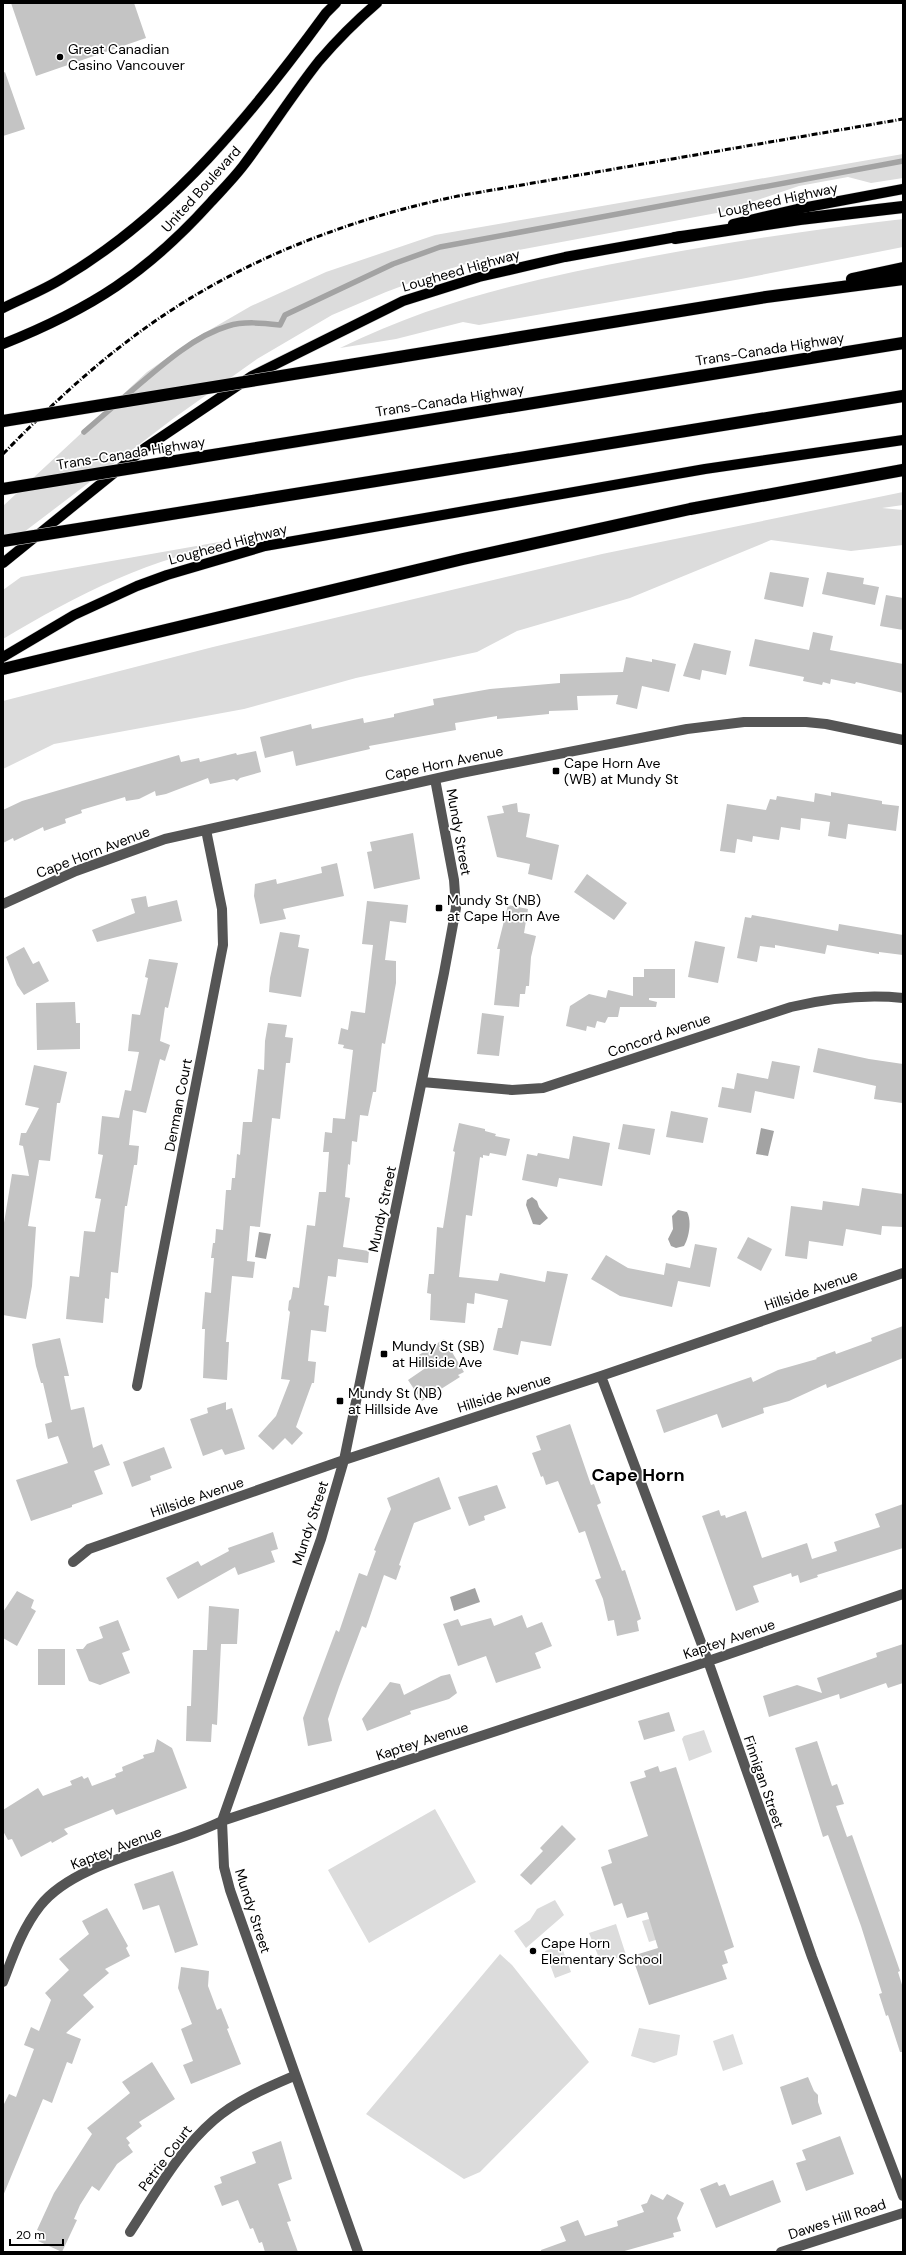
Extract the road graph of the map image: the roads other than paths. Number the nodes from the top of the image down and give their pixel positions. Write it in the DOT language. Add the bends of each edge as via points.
graph roads {
  1 [pos="336,3"];
  2 [pos="376,3"];
  3 [pos="903,189"];
  4 [pos="903,207"];
  5 [pos="675,238"];
  6 [pos="903,268"];
  7 [pos="903,279"];
  8 [pos="766,297"];
  9 [pos="3,308"];
  10 [pos="903,343"];
  11 [pos="3,344"];
  12 [pos="903,396"];
  13 [pos="3,421"];
  14 [pos="903,440"];
  15 [pos="903,470"];
  16 [pos="3,489"];
  17 [pos="3,541"];
  18 [pos="3,563"];
  19 [pos="3,657"];
  20 [pos="3,669"];
  21 [pos="903,740"];
  22 [pos="435,779"];
  23 [pos="206,830"];
  24 [pos="3,904"];
  25 [pos="903,998"];
  26 [pos="422,1082"];
  27 [pos="903,1274"];
  28 [pos="601,1376"];
  29 [pos="137,1386"];
  30 [pos="344,1460"];
  31 [pos="73,1562"];
  32 [pos="903,1594"];
  33 [pos="708,1661"];
  34 [pos="222,1822"];
  35 [pos="3,1982"];
  36 [pos="294,2076"];
  37 [pos="903,2196"];
  38 [pos="903,2213"];
  39 [pos="130,2232"];
  40 [pos="358,2252"];
  41 [pos="781,2252"];
  1 -- 9 [label="main road, United Boulevard" via="250,112 175,192 131,230 62,279"];
  2 -- 11 [label="main road, United Boulevard" via="346,31 319,62 242,168 191,224 153,260 87,306 48,326"];
  3 -- 5 [label="main road, Lougheed Highway" via="797,209"];
  4 -- 5 [label="highway"];
  5 -- 18 [label="main road, Lougheed Highway" via="565,257 486,275 403,301 252,376 145,448"];
  6 -- 8 [label="highway"];
  7 -- 8 [label="highway"];
  8 -- 13 [label="highway, bridge"];
  10 -- 16 [label="highway, Trans-Canada Highway, bridge"];
  12 -- 17 [label="highway, bridge"];
  14 -- 19 [label="main road, Lougheed Highway" via="697,470 265,546 168,574 131,589 74,614"];
  15 -- 20 [label="highway" via="690,509 463,559"];
  21 -- 22 [label="street, Cape Horn Avenue" via="826,724 744,722 687,729"];
  22 -- 23 [label="street, Cape Horn Avenue"];
  22 -- 26 [label="street, Mundy Street" via="454,880 456,908"];
  23 -- 24 [label="street, Cape Horn Avenue" via="165,839 104,860"];
  23 -- 29 [label="street, Denman Court" via="222,909 223,945"];
  25 -- 26 [label="street, Concord Avenue" via="861,996 821,1000 790,1007 543,1088 512,1090"];
  26 -- 30 [label="street, Mundy Street"];
  27 -- 28 [label="street, Hillside Avenue"];
  28 -- 30 [label="street, Hillside Avenue"];
  28 -- 33 [label="street, Finnigan Street"];
  30 -- 31 [label="street, Hillside Avenue" via="89,1548"];
  30 -- 34 [label="street, Mundy Street" via="321,1539"];
  32 -- 33 [label="street, Kaptey Avenue"];
  33 -- 34 [label="street, Kaptey Avenue"];
  33 -- 37 [label="street, Finnigan Street" via="812,1957"];
  34 -- 35 [label="street, Kaptey Avenue" via="195,1834 107,1863 62,1885 40,1906 27,1925"];
  34 -- 36 [label="street, Mundy Street" via="224,1868 230,1890"];
  36 -- 39 [label="street, Petrie Court" via="241,2101 214,2120 177,2161"];
  36 -- 40 [label="street, Mundy Street"];
  38 -- 41 [label="street, Dawes Hill Road"];
}
